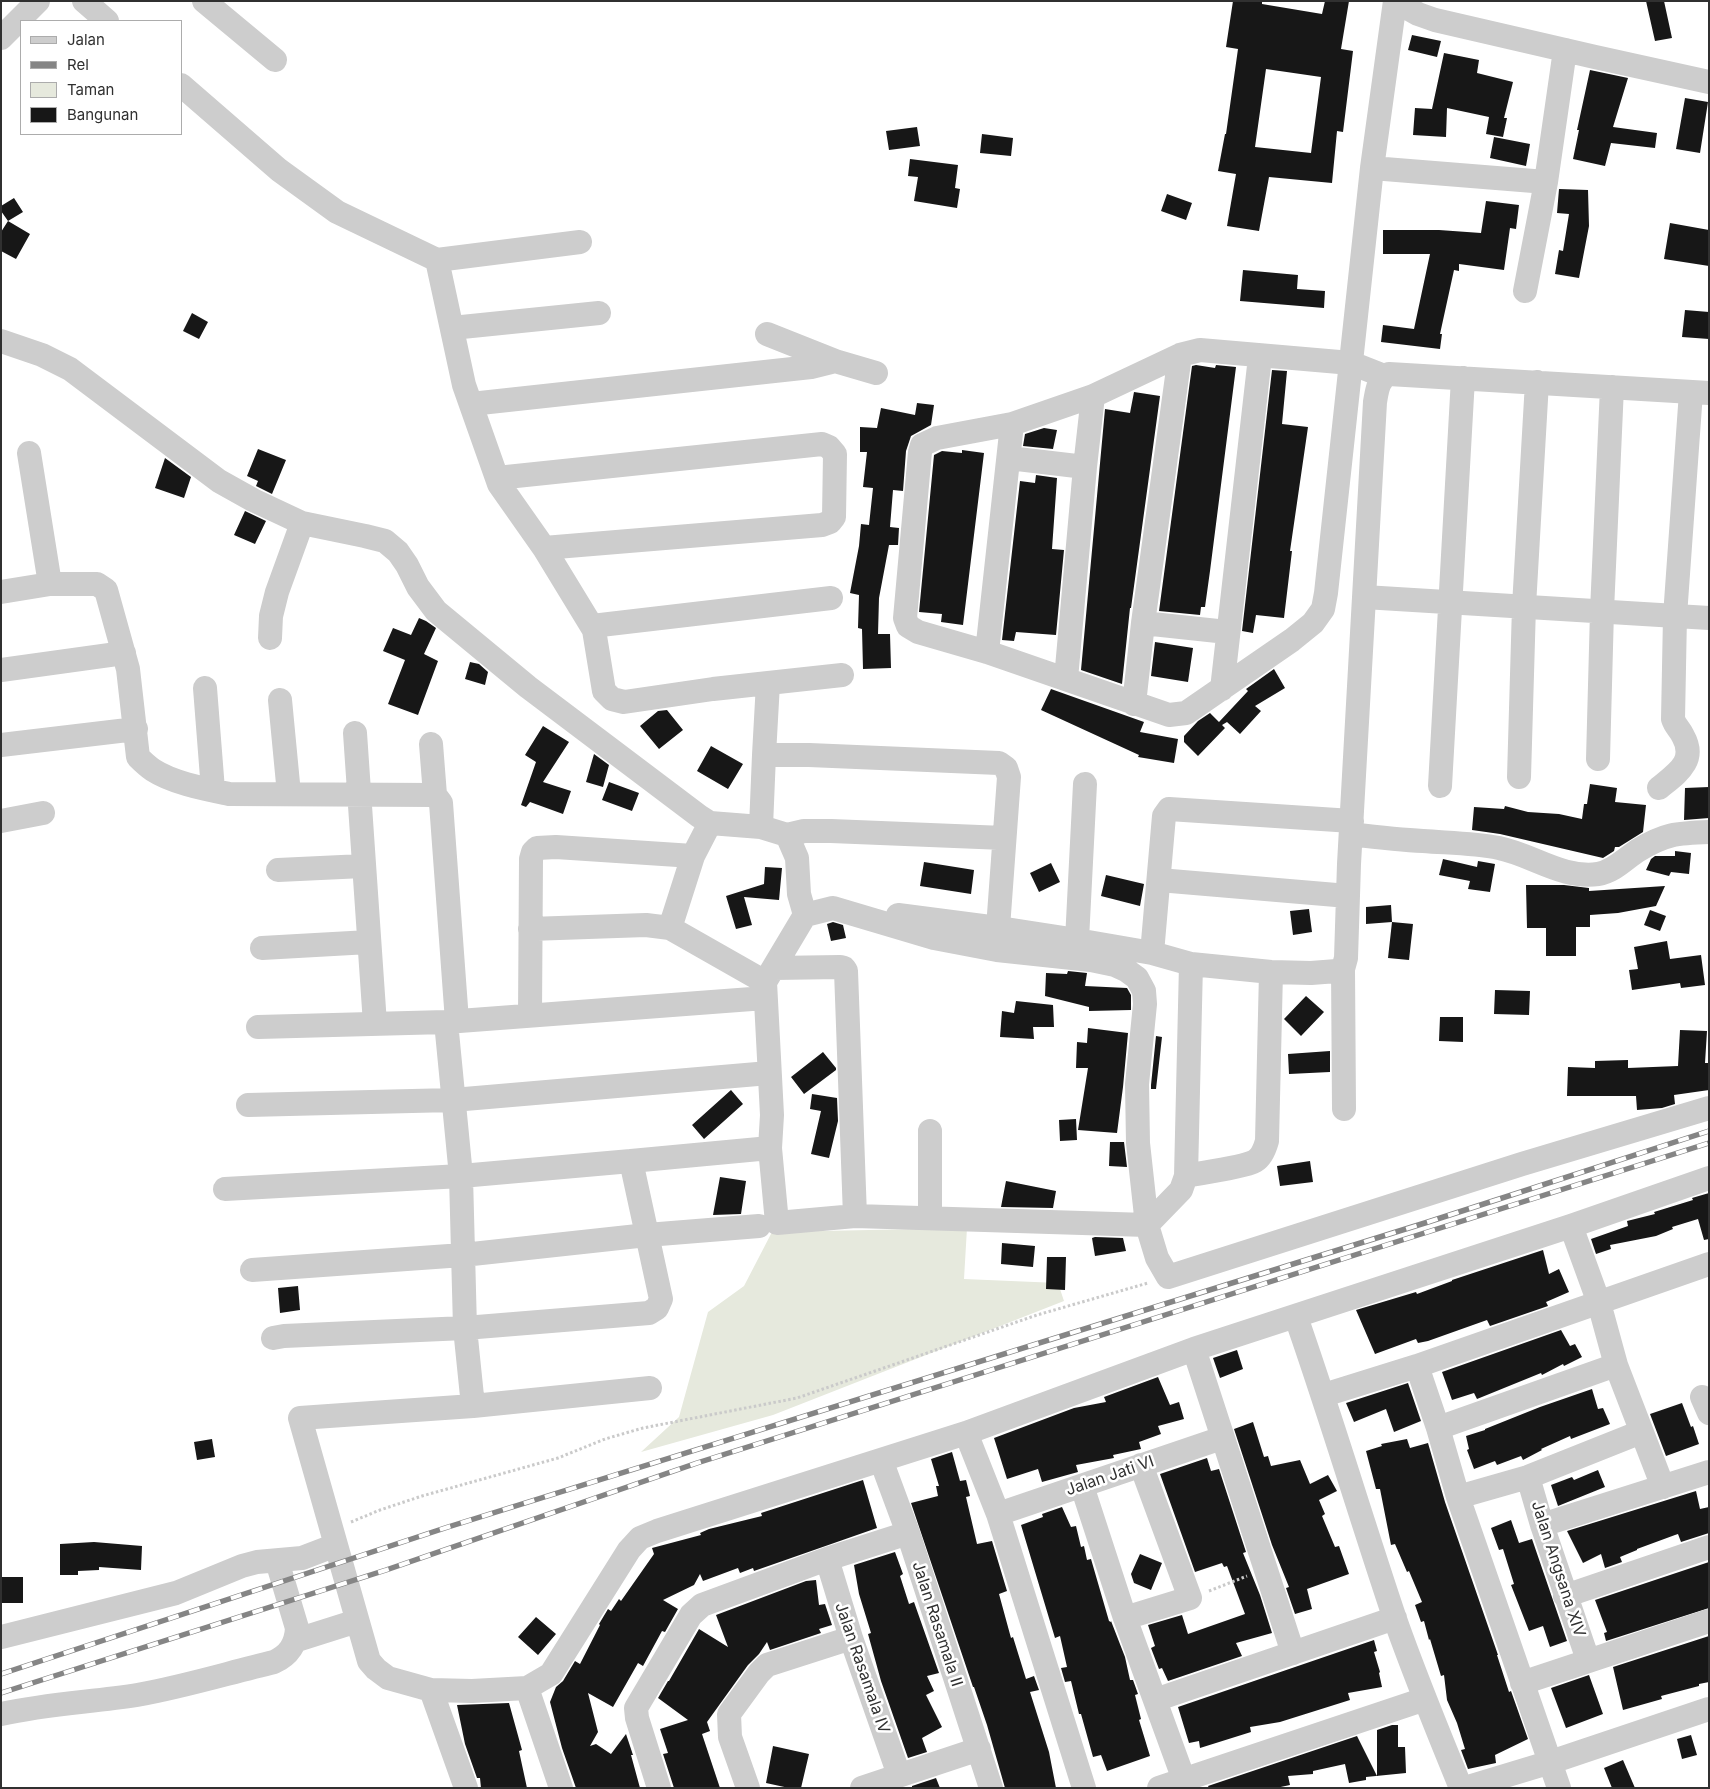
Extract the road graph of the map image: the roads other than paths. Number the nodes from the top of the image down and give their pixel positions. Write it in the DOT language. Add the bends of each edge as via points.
graph roads {
  1 [pos="38,1"];
  2 [pos="84,1"];
  3 [pos="204,1"];
  4 [pos="1395,1"];
  5 [pos="106,20"];
  6 [pos="1,38"];
  7 [pos="1565,50"];
  8 [pos="275,60"];
  9 [pos="1709,82"];
  10 [pos="182,86"];
  11 [pos="1372,168"];
  12 [pos="1546,182"];
  13 [pos="580,242"];
  14 [pos="437,260"];
  15 [pos="1525,291"];
  16 [pos="599,313"];
  17 [pos="452,328"];
  18 [pos="767,334"];
  19 [pos="1,341"];
  20 [pos="1180,355"];
  21 [pos="1260,357"];
  22 [pos="835,361"];
  23 [pos="1351,363"];
  24 [pos="876,373"];
  25 [pos="1384,376"];
  26 [pos="1463,378"];
  27 [pos="1537,382"];
  28 [pos="1612,387"];
  29 [pos="1700,392"];
  30 [pos="1093,396"];
  31 [pos="471,404"];
  32 [pos="1012,424"];
  33 [pos="29,453"];
  34 [pos="1009,458"];
  35 [pos="1084,467"];
  36 [pos="497,478"];
  37 [pos="302,523"];
  38 [pos="544,548"];
  39 [pos="50,584"];
  40 [pos="1,592"];
  41 [pos="1364,597"];
  42 [pos="831,598"];
  43 [pos="1450,602"];
  44 [pos="1524,606"];
  45 [pos="1602,611"];
  46 [pos="1675,616"];
  47 [pos="1709,618"];
  48 [pos="1143,622"];
  49 [pos="592,626"];
  50 [pos="1228,632"];
  51 [pos="270,638"];
  52 [pos="987,652"];
  53 [pos="124,653"];
  54 [pos="1,670"];
  55 [pos="842,675"];
  56 [pos="1066,679"];
  57 [pos="768,683"];
  58 [pos="205,688"];
  59 [pos="1222,689"];
  60 [pos="280,700"];
  61 [pos="1134,704"];
  62 [pos="136,729"];
  63 [pos="355,733"];
  64 [pos="431,744"];
  65 [pos="1,745"];
  66 [pos="764,755"];
  67 [pos="1598,759"];
  68 [pos="1519,777"];
  69 [pos="1085,784"];
  70 [pos="1440,786"];
  71 [pos="1659,788"];
  72 [pos="213,790"];
  73 [pos="289,794"];
  74 [pos="358,795"];
  75 [pos="435,795"];
  76 [pos="43,812"];
  77 [pos="1,821"];
  78 [pos="710,823"];
  79 [pos="761,826"];
  80 [pos="1352,828"];
  81 [pos="1709,832"];
  82 [pos="787,835"];
  83 [pos="1004,838"];
  84 [pos="693,856"];
  85 [pos="363,866"];
  86 [pos="278,870"];
  87 [pos="1159,880"];
  88 [pos="1348,896"];
  89 [pos="833,908"];
  90 [pos="806,916"];
  91 [pos="670,928"];
  92 [pos="998,928"];
  93 [pos="530,929"];
  94 [pos="1077,940"];
  95 [pos="369,942"];
  96 [pos="262,948"];
  97 [pos="1152,953"];
  98 [pos="1191,964"];
  99 [pos="1343,969"];
  100 [pos="1271,972"];
  101 [pos="768,983"];
  102 [pos="530,1015"];
  103 [pos="452,1021"];
  104 [pos="375,1024"];
  105 [pos="258,1027"];
  106 [pos="769,1073"];
  107 [pos="453,1100"];
  108 [pos="248,1105"];
  109 [pos="1709,1108"];
  110 [pos="1344,1109"];
  111 [pos="930,1131"];
  112 [pos="770,1148"];
  113 [pos="630,1161"];
  114 [pos="461,1176"];
  115 [pos="1186,1176"];
  116 [pos="1709,1178"];
  117 [pos="225,1188"];
  118 [pos="855,1216"];
  119 [pos="930,1218"];
  120 [pos="1147,1225"];
  121 [pos="759,1226"];
  122 [pos="1571,1226"];
  123 [pos="647,1235"];
  124 [pos="464,1255"];
  125 [pos="1709,1264"];
  126 [pos="252,1270"];
  127 [pos="1598,1303"];
  128 [pos="1296,1317"];
  129 [pos="465,1328"];
  130 [pos="273,1338"];
  131 [pos="1194,1350"];
  132 [pos="1616,1365"];
  133 [pos="1417,1366"];
  134 [pos="650,1388"];
  135 [pos="1324,1395"];
  136 [pos="473,1406"];
  137 [pos="1438,1428"];
  138 [pos="1641,1432"];
  139 [pos="966,1433"];
  140 [pos="1222,1438"];
  141 [pos="882,1460"];
  142 [pos="1141,1465"];
  143 [pos="1709,1472"];
  144 [pos="1528,1477"];
  145 [pos="1082,1486"];
  146 [pos="1663,1487"];
  147 [pos="1458,1497"];
  148 [pos="998,1514"];
  149 [pos="1542,1525"];
  150 [pos="908,1533"];
  151 [pos="332,1541"];
  152 [pos="1709,1547"];
  153 [pos="827,1560"];
  154 [pos="277,1561"];
  155 [pos="1565,1596"];
  156 [pos="1125,1618"];
  157 [pos="1395,1618"];
  158 [pos="1709,1621"];
  159 [pos="350,1623"];
  160 [pos="1,1637"];
  161 [pos="850,1638"];
  162 [pos="297,1640"];
  163 [pos="1293,1653"];
  164 [pos="1588,1660"];
  165 [pos="1522,1683"];
  166 [pos="527,1688"];
  167 [pos="431,1690"];
  168 [pos="1425,1699"];
  169 [pos="1155,1700"];
  170 [pos="1709,1709"];
  171 [pos="1,1714"];
  172 [pos="979,1748"];
  173 [pos="1551,1762"];
  174 [pos="899,1775"];
  175 [pos="1184,1780"];
  176 [pos="466,1788"];
  177 [pos="561,1788"];
  178 [pos="659,1788"];
  179 [pos="748,1788"];
  180 [pos="862,1788"];
  181 [pos="991,1788"];
  182 [pos="1084,1788"];
  183 [pos="1159,1788"];
  184 [pos="1463,1788"];
  185 [pos="1559,1788"];
  1 -- 6 [label="street"];
  2 -- 5 [label="street"];
  3 -- 8 [label="street"];
  4 -- 7 [label="street" via="1435,20"];
  4 -- 11 [label="street"];
  7 -- 9 [label="street"];
  7 -- 12 [label="street"];
  10 -- 14 [label="street" via="279,170 337,212"];
  11 -- 12 [label="street"];
  11 -- 23 [label="street"];
  12 -- 15 [label="street"];
  13 -- 14 [label="street"];
  14 -- 17 [label="street"];
  16 -- 17 [label="street"];
  17 -- 31 [label="street"];
  18 -- 22 [label="street"];
  19 -- 37 [label="street" via="70,369 219,481"];
  20 -- 21 [label="street" via="1200,350"];
  20 -- 30 [label="street"];
  20 -- 48 [label="street"];
  21 -- 23 [label="street"];
  21 -- 50 [label="street"];
  22 -- 24 [label="street"];
  22 -- 31 [label="street" via="810,367"];
  23 -- 25 [label="street"];
  23 -- 59 [label="street" via="1323,609 1313,623 1292,640"];
  25 -- 26 [label="street"];
  25 -- 41 [label="street" via="1375,402"];
  26 -- 27 [label="street"];
  26 -- 43 [label="street"];
  27 -- 28 [label="street"];
  27 -- 44 [label="street"];
  28 -- 29 [label="street"];
  28 -- 45 [label="street"];
  29 -- 46 [label="street"];
  30 -- 32 [label="street"];
  30 -- 35 [label="street"];
  31 -- 36 [label="street"];
  32 -- 34 [label="street"];
  32 -- 52 [label="street" via="937,438 922,445 920,452 905,618 908,626 918,632"];
  33 -- 39 [label="street"];
  34 -- 35 [label="street"];
  34 -- 52 [label="street"];
  35 -- 56 [label="street"];
  36 -- 38 [label="street"];
  36 -- 38 [label="street" via="822,444 835,454 834,516 822,525"];
  37 -- 51 [label="street" via="270,616"];
  37 -- 78 [label="street" via="385,541 398,552 436,612 528,687"];
  38 -- 49 [label="street"];
  39 -- 40 [label="street"];
  39 -- 53 [label="street" via="97,584 106,590"];
  41 -- 43 [label="street"];
  41 -- 80 [label="street"];
  42 -- 49 [label="street"];
  43 -- 44 [label="street"];
  43 -- 70 [label="street"];
  44 -- 45 [label="street"];
  44 -- 68 [label="street"];
  45 -- 46 [label="street"];
  45 -- 67 [label="street"];
  46 -- 47 [label="street"];
  46 -- 71 [label="street" via="1673,719 1688,746 1687,760"];
  48 -- 50 [label="street"];
  48 -- 61 [label="street"];
  49 -- 57 [label="street" via="604,691 612,699 624,702"];
  50 -- 59 [label="street"];
  52 -- 56 [label="street"];
  53 -- 54 [label="street"];
  53 -- 62 [label="street"];
  55 -- 57 [label="street"];
  56 -- 61 [label="street"];
  57 -- 66 [label="street"];
  58 -- 72 [label="street"];
  59 -- 61 [label="street" via="1186,713 1176,715"];
  60 -- 73 [label="street"];
  62 -- 65 [label="street"];
  62 -- 72 [label="street" via="138,757 151,769"];
  63 -- 74 [label="street"];
  64 -- 75 [label="street"];
  66 -- 79 [label="street"];
  66 -- 83 [label="street" via="999,763 1006,768 1009,777"];
  69 -- 94 [label="street"];
  72 -- 73 [label="street" via="229,794"];
  73 -- 74 [label="street"];
  74 -- 75 [label="street"];
  74 -- 85 [label="street"];
  75 -- 103 [label="street" via="441,803"];
  76 -- 77 [label="street"];
  78 -- 79 [label="street"];
  78 -- 84 [label="street"];
  79 -- 82 [label="street"];
  80 -- 81 [label="street" via="1393,840 1500,848 1563,872 1583,875 1600,874 1619,865 1664,836"];
  80 -- 87 [label="street" via="1169,809 1164,816"];
  80 -- 88 [label="street"];
  82 -- 83 [label="street" via="831,831"];
  82 -- 90 [label="street" via="797,858 799,894"];
  83 -- 92 [label="street"];
  84 -- 91 [label="street"];
  84 -- 93 [label="street" via="537,848 531,859"];
  85 -- 86 [label="street"];
  85 -- 95 [label="street"];
  87 -- 88 [label="street"];
  87 -- 97 [label="street"];
  88 -- 99 [label="street"];
  89 -- 90 [label="street"];
  89 -- 92 [label="street"];
  89 -- 120 [label="street" via="934,938 997,950 1115,964 1136,978 1144,991 1145,1004 1137,1084 1138,1143"];
  90 -- 101 [label="street"];
  91 -- 93 [label="street" via="646,925"];
  91 -- 101 [label="street"];
  92 -- 94 [label="street"];
  93 -- 102 [label="street"];
  94 -- 97 [label="street"];
  95 -- 96 [label="street"];
  95 -- 104 [label="street"];
  97 -- 98 [label="street"];
  98 -- 100 [label="street"];
  98 -- 115 [label="street"];
  99 -- 100 [label="street" via="1311,973"];
  99 -- 110 [label="street"];
  100 -- 115 [label="street" via="1267,1141 1264,1150 1250,1163"];
  101 -- 102 [label="street"];
  101 -- 106 [label="street"];
  101 -- 118 [label="street" via="840,967 846,971"];
  102 -- 103 [label="street"];
  103 -- 104 [label="street"];
  103 -- 107 [label="street"];
  104 -- 105 [label="street"];
  106 -- 107 [label="street"];
  106 -- 112 [label="street"];
  107 -- 108 [label="street"];
  107 -- 114 [label="street"];
  109 -- 120 [label="street" via="1168,1277 1157,1258"];
  111 -- 119 [label="street"];
  112 -- 113 [label="street"];
  112 -- 118 [label="street" via="777,1222"];
  113 -- 114 [label="street"];
  113 -- 123 [label="street"];
  114 -- 117 [label="street"];
  114 -- 124 [label="street"];
  115 -- 120 [label="street" via="1181,1190"];
  116 -- 122 [label="street"];
  118 -- 119 [label="street"];
  119 -- 120 [label="street"];
  121 -- 123 [label="street"];
  122 -- 127 [label="street"];
  122 -- 128 [label="street"];
  123 -- 124 [label="street"];
  123 -- 129 [label="street" via="661,1299 657,1308 649,1313"];
  124 -- 126 [label="street"];
  124 -- 129 [label="street"];
  125 -- 127 [label="street"];
  127 -- 132 [label="street"];
  127 -- 133 [label="street"];
  128 -- 131 [label="street"];
  128 -- 135 [label="street"];
  129 -- 130 [label="street"];
  129 -- 136 [label="street"];
  131 -- 139 [label="street"];
  131 -- 140 [label="street"];
  132 -- 137 [label="street"];
  132 -- 138 [label="street"];
  133 -- 135 [label="street"];
  133 -- 137 [label="street"];
  134 -- 136 [label="street"];
  135 -- 157 [label="street"];
  136 -- 151 [label="street" via="300,1418"];
  137 -- 147 [label="street"];
  138 -- 144 [label="street"];
  138 -- 146 [label="street"];
  139 -- 141 [label="street"];
  139 -- 148 [label="street"];
  140 -- 142 [label="street, Jalan Jati VI"];
  140 -- 163 [label="street"];
  141 -- 150 [label="street, Jalan Rasamala II"];
  141 -- 166 [label="street" via="640,1538 628,1550 551,1674"];
  142 -- 145 [label="street, Jalan Jati VI"];
  142 -- 156 [label="street" via="1190,1598"];
  143 -- 146 [label="street"];
  144 -- 147 [label="street"];
  144 -- 149 [label="street, Jalan Angsana XIV"];
  145 -- 148 [label="street, Jalan Jati VI"];
  145 -- 156 [label="street"];
  146 -- 149 [label="street"];
  147 -- 165 [label="street"];
  148 -- 182 [label="street"];
  149 -- 155 [label="street, Jalan Angsana XIV"];
  150 -- 153 [label="street"];
  150 -- 172 [label="street, Jalan Rasamala II"];
  151 -- 154 [label="street" via="302,1558"];
  151 -- 159 [label="street"];
  152 -- 155 [label="street"];
  153 -- 161 [label="street, Jalan Rasamala IV"];
  153 -- 178 [label="street" via="702,1604 691,1615 636,1708"];
  154 -- 160 [label="street" via="242,1566 176,1593"];
  154 -- 162 [label="street" via="297,1628"];
  155 -- 164 [label="street, Jalan Angsana XIV"];
  156 -- 169 [label="street"];
  157 -- 163 [label="street"];
  157 -- 168 [label="street"];
  158 -- 164 [label="street"];
  159 -- 162 [label="street"];
  159 -- 167 [label="street" via="376,1669 388,1678"];
  161 -- 174 [label="street, Jalan Rasamala IV"];
  161 -- 179 [label="street" via="767,1665 729,1714 730,1737"];
  162 -- 171 [label="street" via="282,1658 245,1669 137,1695"];
  163 -- 169 [label="street"];
  164 -- 165 [label="street"];
  165 -- 173 [label="street"];
  166 -- 167 [label="street"];
  166 -- 177 [label="street"];
  167 -- 176 [label="street"];
  168 -- 175 [label="street"];
  168 -- 184 [label="street"];
  169 -- 175 [label="street"];
  170 -- 173 [label="street"];
  172 -- 174 [label="street"];
  172 -- 181 [label="street, Jalan Rasamala II"];
  173 -- 184 [label="street"];
  173 -- 185 [label="street"];
  174 -- 180 [label="street"];
  175 -- 183 [label="street"];
}
